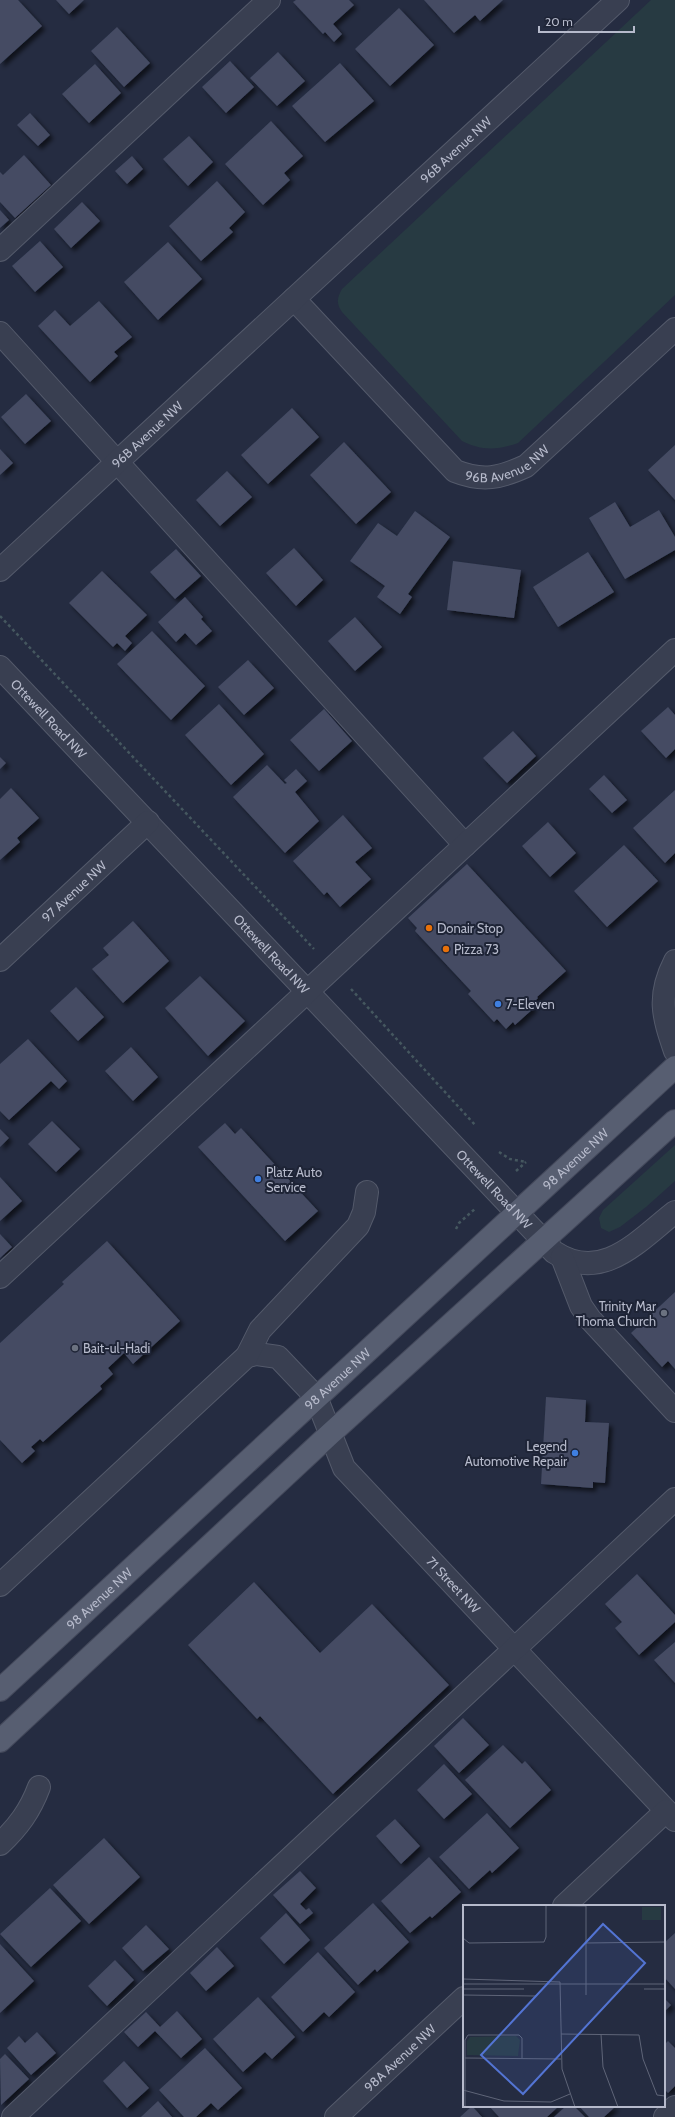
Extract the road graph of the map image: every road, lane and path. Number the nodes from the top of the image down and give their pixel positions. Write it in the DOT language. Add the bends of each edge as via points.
graph roads {
  1 [pos="269,0"];
  2 [pos="618,0"];
  3 [pos="0,250"];
  4 [pos="294,299"];
  5 [pos="675,329"];
  6 [pos="0,333"];
  7 [pos="117,462"];
  8 [pos="0,570"];
  9 [pos="0,616"];
  10 [pos="675,650"];
  11 [pos="0,667"];
  12 [pos="148,822"];
  13 [pos="465,845"];
  14 [pos="0,960"];
  15 [pos="675,961"];
  16 [pos="332,968"];
  17 [pos="307,992"];
  18 [pos="675,1051"];
  19 [pos="675,1067"];
  20 [pos="675,1120"];
  21 [pos="478,1129"];
  22 [pos="498,1151"];
  23 [pos="526,1162"];
  24 [pos="366,1192"];
  25 [pos="675,1212"];
  26 [pos="517,1214"];
  27 [pos="544,1241"];
  28 [pos="562,1257"];
  29 [pos="0,1278"];
  30 [pos="247,1356"];
  31 [pos="316,1397"];
  32 [pos="675,1411"];
  33 [pos="330,1434"];
  34 [pos="675,1499"];
  35 [pos="0,1585"];
  36 [pos="514,1648"];
  37 [pos="0,1690"];
  38 [pos="0,1740"];
  39 [pos="39,1787"];
  40 [pos="671,1816"];
  41 [pos="0,1844"];
  42 [pos="565,1905"];
  43 [pos="463,1999"];
  44 [pos="675,2107"];
  45 [pos="13,2117"];
  46 [pos="336,2117"];
  47 [pos="665,2117"];
  1 -- 3 [label="street"];
  2 -- 4 [label="street, 96B Avenue NW"];
  4 -- 5 [label="street, 96B Avenue NW" via="455,470 470,476 488,478 509,474 526,466"];
  4 -- 7 [label="street, 96B Avenue NW"];
  6 -- 7 [label="street"];
  7 -- 8 [label="street, 96B Avenue NW"];
  7 -- 13 [label="street"];
  9 -- 16 [label="path"];
  10 -- 13 [label="street"];
  11 -- 12 [label="street, Ottewell Road NW"];
  12 -- 14 [label="street, 97 Avenue NW"];
  12 -- 17 [label="street, Ottewell Road NW"];
  13 -- 16 [label="street"];
  15 -- 18 [label="street" via="666,979 662,998 664,1020"];
  16 -- 17 [label="street"];
  16 -- 21 [label="path"];
  17 -- 26 [label="street, Ottewell Road NW"];
  17 -- 29 [label="street"];
  19 -- 26 [label="main road, 98 Avenue NW"];
  20 -- 27 [label="main road"];
  22 -- 23 [label="path" via="510,1159"];
  24 -- 30 [label="street" via="364,1212 358,1226 260,1330"];
  25 -- 28 [label="street" via="626,1251 612,1258 584,1264"];
  26 -- 27 [label="street, Ottewell Road NW"];
  26 -- 31 [label="main road, 98 Avenue NW"];
  27 -- 28 [label="street"];
  27 -- 33 [label="main road"];
  28 -- 32 [label="street" via="579,1300 590,1319"];
  30 -- 31 [label="street, 71 Street NW" via="257,1354 278,1357"];
  30 -- 35 [label="street"];
  31 -- 33 [label="street, 71 Street NW"];
  31 -- 37 [label="main road, 98 Avenue NW"];
  33 -- 36 [label="street, 71 Street NW" via="344,1468"];
  33 -- 38 [label="main road"];
  34 -- 36 [label="street"];
  36 -- 40 [label="street, 71 Street NW"];
  36 -- 45 [label="street"];
  39 -- 41 [label="street" via="26,1816"];
  40 -- 42 [label="street"];
  43 -- 46 [label="street, 98A Avenue NW"];
  44 -- 47 [label="street"];
}
